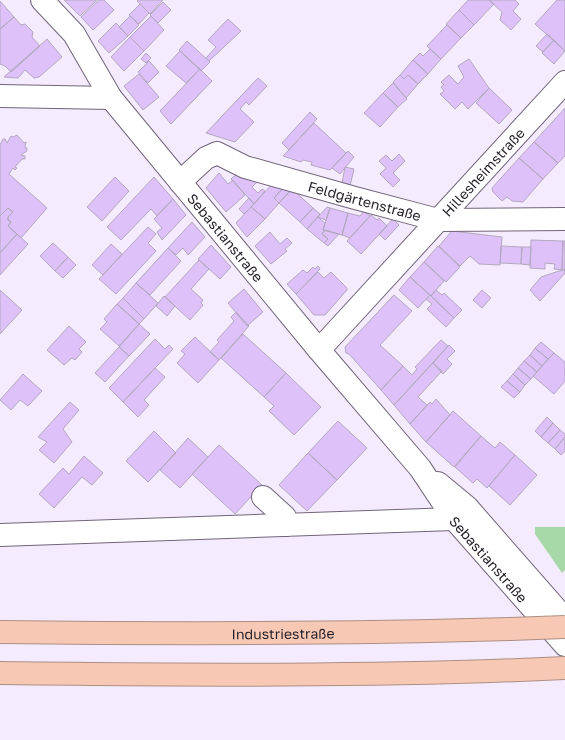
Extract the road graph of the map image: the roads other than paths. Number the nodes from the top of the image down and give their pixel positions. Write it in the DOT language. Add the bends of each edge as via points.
graph roads {
  1 [pos="42,0"];
  2 [pos="565,82"];
  3 [pos="0,96"];
  4 [pos="111,98"];
  5 [pos="180,182"];
  6 [pos="565,219"];
  7 [pos="438,220"];
  8 [pos="319,350"];
  9 [pos="420,468"];
  10 [pos="263,496"];
  11 [pos="454,519"];
  12 [pos="286,525"];
  13 [pos="0,535"];
  14 [pos="565,619"];
  15 [pos="565,627"];
  16 [pos="0,632"];
  17 [pos="565,645"];
  18 [pos="565,668"];
  19 [pos="0,673"];
  1 -- 4 [label="street, Sebastianstraße" via="74,34"];
  2 -- 7 [label="street, Hillesheimstraße"];
  3 -- 4 [label="street"];
  4 -- 5 [label="street, Sebastianstraße"];
  5 -- 7 [label="street, Feldgärtenstraße" via="206,158 218,153 245,167"];
  5 -- 8 [label="street, Sebastianstraße"];
  6 -- 7 [label="street, Feldgärtenstraße"];
  7 -- 8 [label="street, Hillesheimstraße"];
  8 -- 9 [label="street, Sebastianstraße"];
  9 -- 11 [label="street, Sebastianstraße"];
  9 -- 14 [label="street, Sebastianstraße" via="466,507"];
  10 -- 12 [label="street" via="284,517"];
  11 -- 12 [label="street"];
  11 -- 17 [label="street, Sebastianstraße"];
  12 -- 13 [label="street"];
  15 -- 16 [label="highway, Industriestraße, bridge" via="388,633"];
  18 -- 19 [label="highway" via="211,675"];
}
